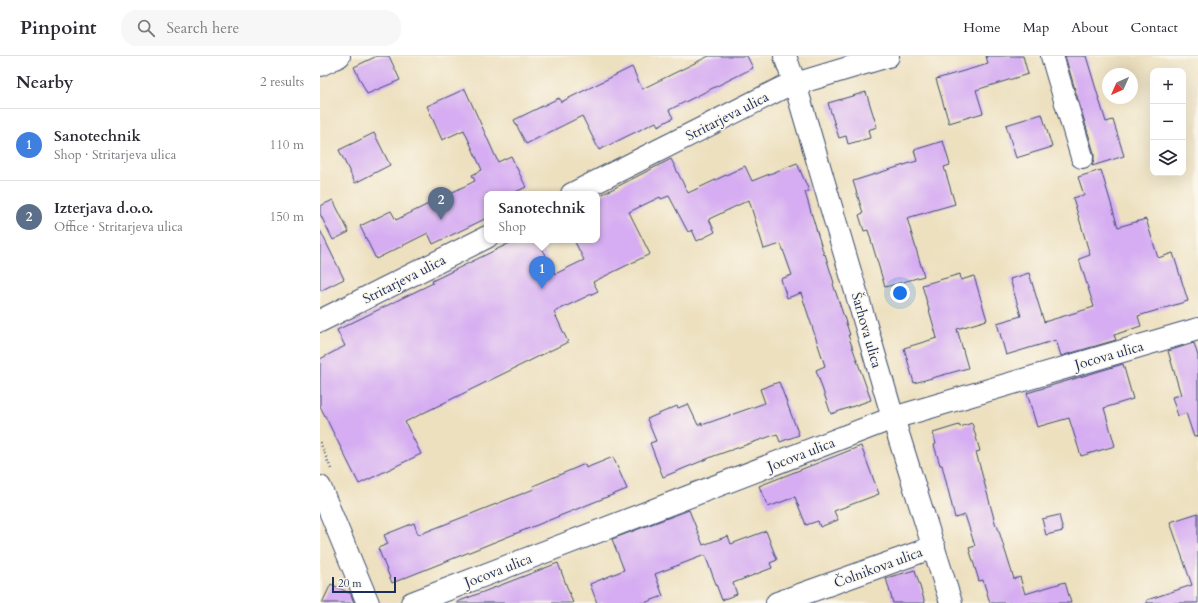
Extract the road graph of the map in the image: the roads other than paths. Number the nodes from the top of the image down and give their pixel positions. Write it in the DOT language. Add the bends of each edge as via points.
graph roads {
  1 [pos="339,56"];
  2 [pos="785,56"];
  3 [pos="888,56"];
  4 [pos="1052,56"];
  5 [pos="320,64"];
  6 [pos="795,84"];
  7 [pos="1082,156"];
  8 [pos="578,191"];
  9 [pos="484,239"];
  10 [pos="320,321"];
  11 [pos="1198,330"];
  12 [pos="893,418"];
  13 [pos="320,487"];
  14 [pos="934,547"];
  15 [pos="368,603"];
  16 [pos="412,603"];
  17 [pos="777,603"];
  18 [pos="951,603"];
  1 -- 5 [label="street"];
  2 -- 6 [label="street, Šarhova ulica"];
  3 -- 6 [label="street, Stritarjeva ulica"];
  4 -- 7 [label="street"];
  6 -- 8 [label="street, Stritarjeva ulica" via="782,88"];
  6 -- 12 [label="street, Šarhova ulica"];
  9 -- 10 [label="street, Stritarjeva ulica"];
  11 -- 12 [label="street, Jocova ulica"];
  12 -- 14 [label="street, Šarhova ulica"];
  12 -- 16 [label="street, Jocova ulica"];
  13 -- 15 [label="street"];
  14 -- 17 [label="street, Čolnikova ulica"];
  14 -- 18 [label="street, Šarhova ulica"];
}
